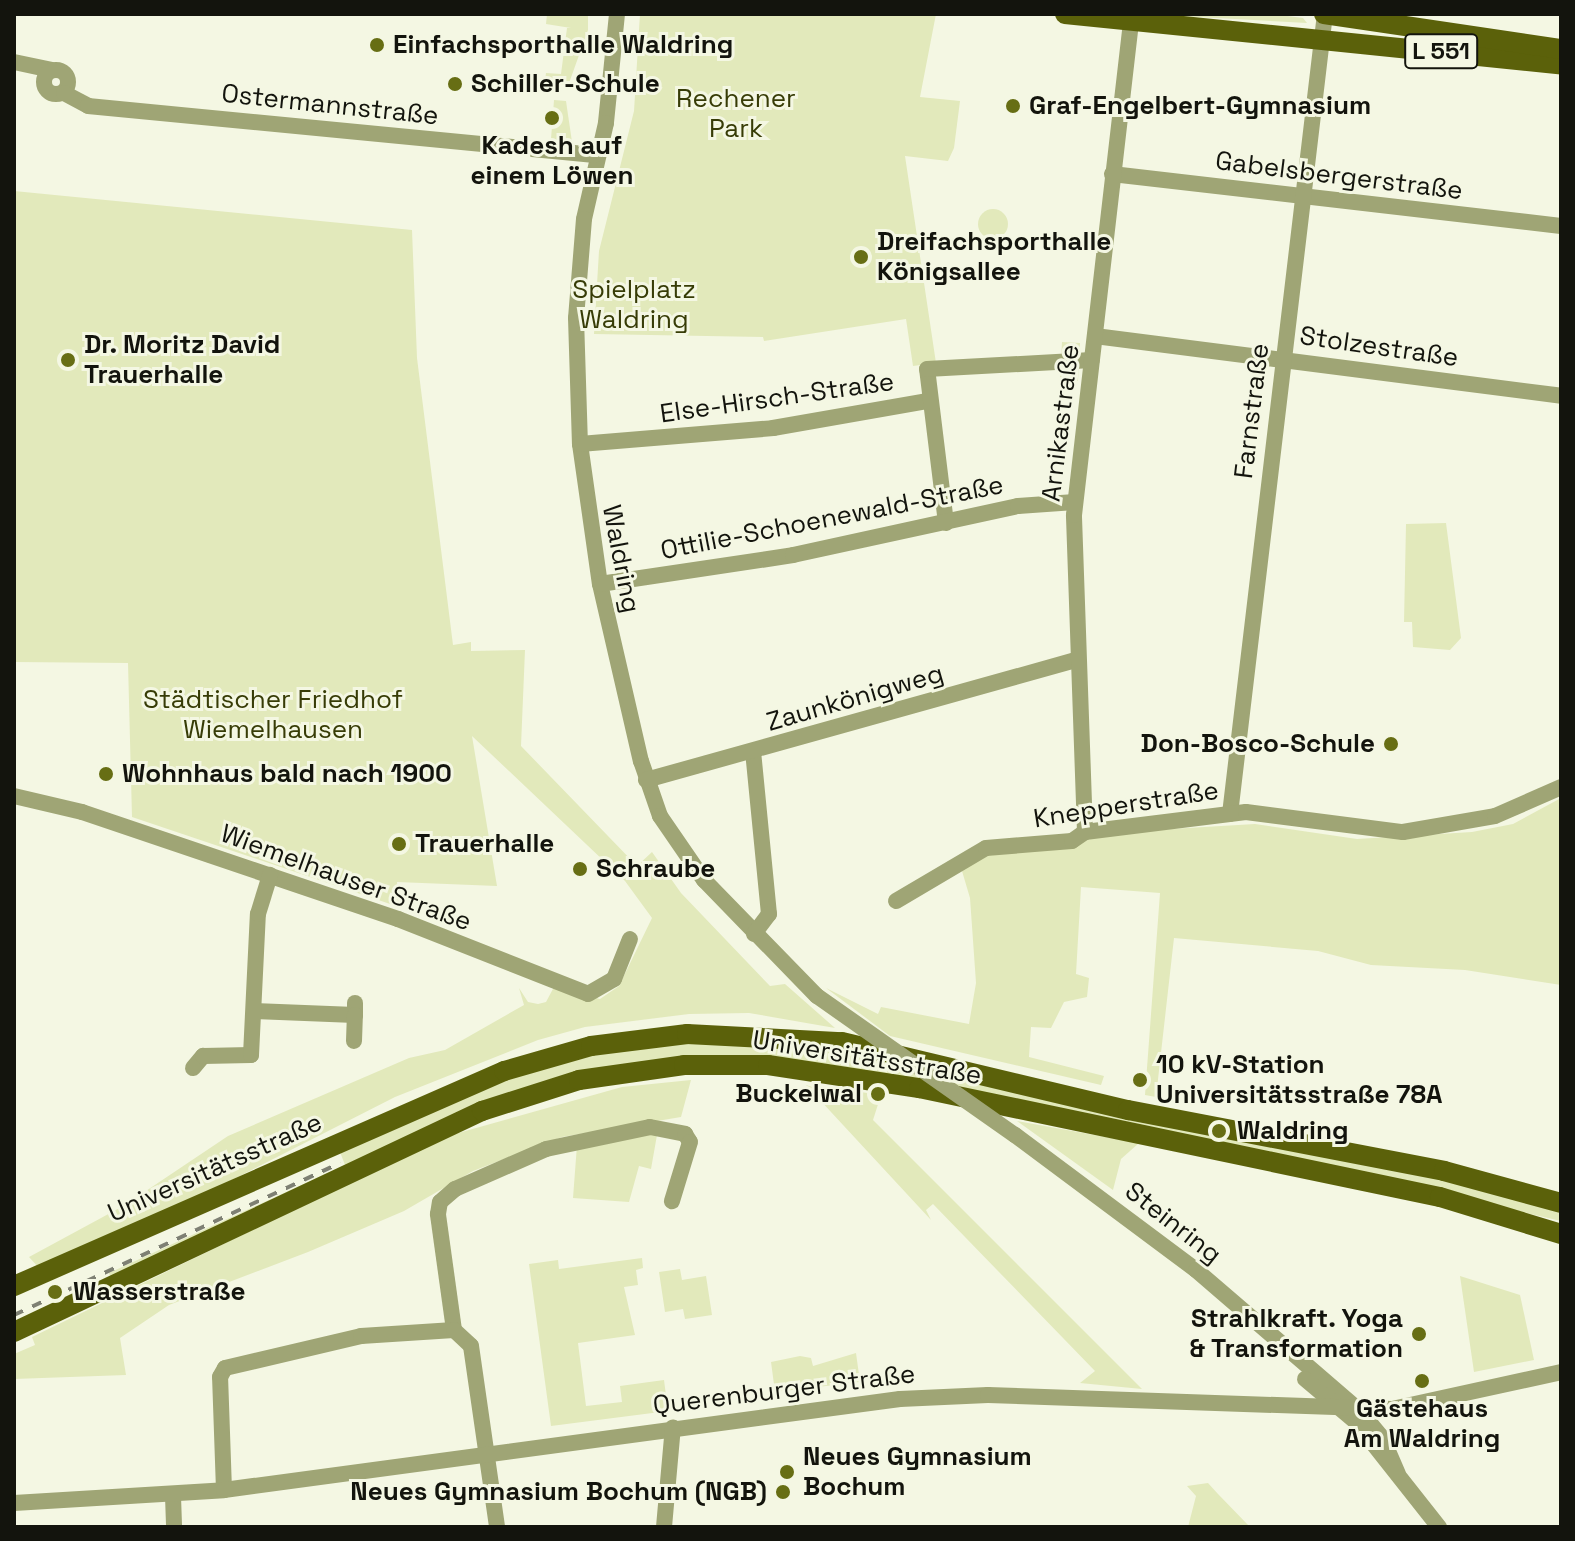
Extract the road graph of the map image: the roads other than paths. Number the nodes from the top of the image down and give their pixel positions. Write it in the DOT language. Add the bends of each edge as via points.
graph roads {
  1 [pos="617,14"];
  2 [pos="1065,14"];
  3 [pos="1325,14"];
  4 [pos="1131,18"];
  5 [pos="1322,39"];
  6 [pos="1561,49"];
  7 [pos="14,62"];
  8 [pos="1561,64"];
  9 [pos="595,155"];
  10 [pos="1112,174"];
  11 [pos="1303,195"];
  12 [pos="1561,226"];
  13 [pos="1095,336"];
  14 [pos="1282,359"];
  15 [pos="1092,360"];
  16 [pos="1561,396"];
  17 [pos="927,401"];
  18 [pos="580,444"];
  19 [pos="1075,502"];
  20 [pos="946,523"];
  21 [pos="600,584"];
  22 [pos="1076,660"];
  23 [pos="753,751"];
  24 [pos="646,780"];
  25 [pos="1561,787"];
  26 [pos="14,796"];
  27 [pos="1230,814"];
  28 [pos="1085,832"];
  29 [pos="270,875"];
  30 [pos="896,901"];
  31 [pos="754,934"];
  32 [pos="630,939"];
  33 [pos="254,1011"];
  34 [pos="354,1041"];
  35 [pos="193,1068"];
  36 [pos="1015,1135"];
  37 [pos="672,1201"];
  38 [pos="1561,1203"];
  39 [pos="1561,1234"];
  40 [pos="14,1286"];
  41 [pos="454,1330"];
  42 [pos="14,1332"];
  43 [pos="1293,1358"];
  44 [pos="1561,1372"];
  45 [pos="1340,1409"];
  46 [pos="1359,1410"];
  47 [pos="673,1427"];
  48 [pos="486,1455"];
  49 [pos="1398,1474"];
  50 [pos="224,1490"];
  51 [pos="173,1496"];
  52 [pos="14,1503"];
  53 [pos="174,1527"];
  54 [pos="497,1527"];
  55 [pos="664,1527"];
  56 [pos="1439,1527"];
  1 -- 9 [label="street, Waldring" via="606,123"];
  2 -- 4 [label="main road, L 551"];
  3 -- 5 [label="street, Farnstraße"];
  3 -- 6 [label="main road, L 551"];
  4 -- 5 [label="main road, L 551"];
  4 -- 10 [label="street, Arnikastraße"];
  5 -- 8 [label="main road, L 551"];
  5 -- 11 [label="street, Farnstraße"];
  7 -- 9 [label="street, Ostermannstraße" via="65,72 64,93 88,106"];
  9 -- 18 [label="street, Waldring" via="577,295"];
  10 -- 11 [label="street, Gabelsbergerstraße"];
  10 -- 13 [label="street, Arnikastraße"];
  11 -- 12 [label="street, Gabelsbergerstraße"];
  11 -- 14 [label="street, Farnstraße"];
  13 -- 14 [label="street, Stolzestraße"];
  13 -- 15 [label="street, Arnikastraße"];
  14 -- 16 [label="street, Stolzestraße"];
  14 -- 27 [label="street, Farnstraße"];
  15 -- 17 [label="street, Else-Hirsch-Straße" via="927,369"];
  15 -- 19 [label="street, Arnikastraße"];
  17 -- 18 [label="street, Else-Hirsch-Straße" via="773,428"];
  17 -- 20 [label="street"];
  18 -- 21 [label="street, Waldring"];
  19 -- 20 [label="street, Ottilie-Schoenewald-Straße" via="1018,506"];
  19 -- 22 [label="street, Arnikastraße"];
  20 -- 21 [label="street, Ottilie-Schoenewald-Straße" via="793,555"];
  21 -- 24 [label="street, Waldring"];
  22 -- 23 [label="street, Zaunkönigweg"];
  22 -- 28 [label="street, Arnikastraße"];
  23 -- 24 [label="street, Zaunkönigweg"];
  23 -- 31 [label="street" via="769,904 769,914"];
  24 -- 31 [label="street, Waldring" via="690,863"];
  25 -- 27 [label="street, Knepperstraße" via="1485,819 1403,832 1268,813"];
  26 -- 29 [label="street, Wiemelhauser Straße" via="51,802"];
  27 -- 28 [label="street, Knepperstraße"];
  28 -- 30 [label="street, Knepperstraße" via="1072,841 986,848"];
  29 -- 32 [label="street, Wiemelhauser Straße" via="588,994 614,979"];
  29 -- 33 [label="street" via="258,914"];
  31 -- 36 [label="street, Waldring, bridge" via="817,996"];
  33 -- 34 [label="street" via="355,1009"];
  33 -- 35 [label="street" via="251,1055 203,1056"];
  36 -- 43 [label="street, Steinring" via="1196,1270"];
  37 -- 41 [label="street" via="690,1142 685,1134 650,1127 546,1149 455,1189 440,1202 438,1214"];
  38 -- 40 [label="main road, Universitätsstraße" via="1444,1171 1128,1110 842,1042 687,1034 591,1046 504,1071"];
  39 -- 42 [label="main road, Universitätsstraße" via="1440,1197 919,1088 768,1065 684,1065 579,1080 482,1111"];
  41 -- 48 [label="street" via="471,1346"];
  41 -- 50 [label="street" via="361,1336 225,1368 220,1377"];
  43 -- 45 [label="street, Steinring" via="1294,1367"];
  43 -- 46 [label="street, Steinring" via="1301,1359"];
  44 -- 46 [label="street, Querenburger Straße" via="1419,1404"];
  45 -- 46 [label="street, Querenburger Straße"];
  45 -- 47 [label="street, Querenburger Straße" via="972,1395 836,1404"];
  45 -- 49 [label="street, Steinring"];
  46 -- 49 [label="street, Steinring" via="1382,1437"];
  47 -- 48 [label="street, Querenburger Straße"];
  47 -- 55 [label="street"];
  48 -- 50 [label="street, Querenburger Straße"];
  48 -- 54 [label="street"];
  49 -- 56 [label="street, Steinring"];
  50 -- 51 [label="street, Querenburger Straße"];
  51 -- 52 [label="street, Querenburger Straße"];
  51 -- 53 [label="street"];
}
